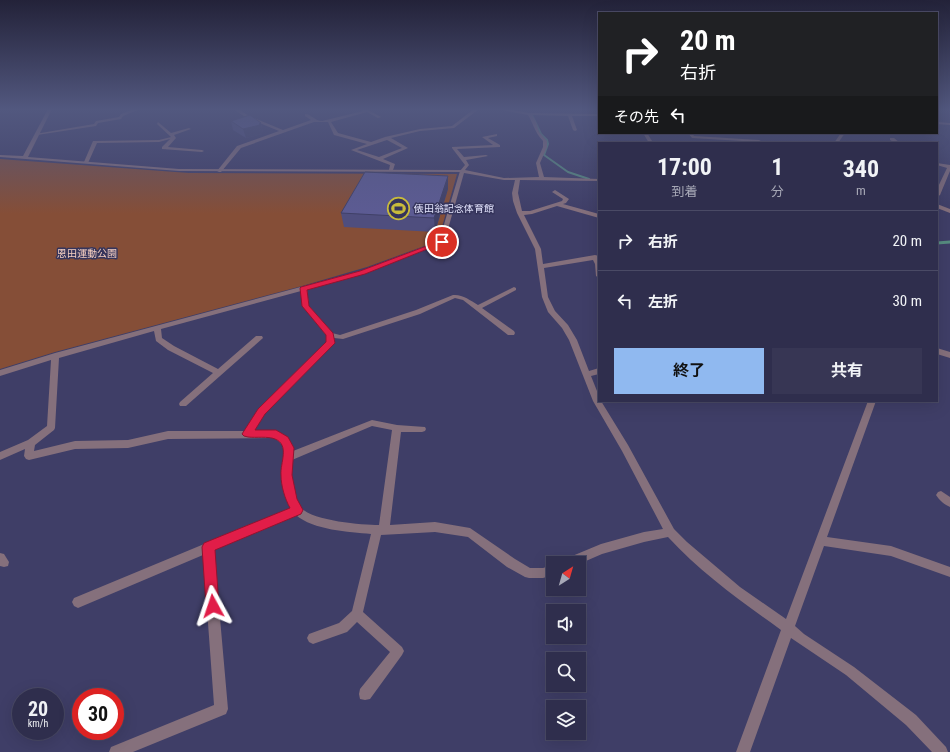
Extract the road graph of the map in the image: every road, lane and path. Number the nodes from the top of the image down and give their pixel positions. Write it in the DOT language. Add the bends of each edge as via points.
graph roads {
  1 [pos="32,144"];
  2 [pos="94,144"];
  3 [pos="167,144"];
  4 [pos="247,144"];
  5 [pos="367,144"];
  6 [pos="399,144"];
  7 [pos="495,144"];
  8 [pos="545,144"];
  9 [pos="202,151"];
  10 [pos="0,156"];
  11 [pos="486,156"];
  12 [pos="25,158"];
  13 [pos="379,159"];
  14 [pos="462,159"];
  15 [pos="86,162"];
  16 [pos="938,164"];
  17 [pos="950,167"];
  18 [pos="391,170"];
  19 [pos="219,171"];
  20 [pos="462,171"];
  21 [pos="542,178"];
  22 [pos="518,179"];
  23 [pos="598,180"];
  24 [pos="555,192"];
  25 [pos="938,193"];
  26 [pos="557,204"];
  27 [pos="938,206"];
  28 [pos="950,211"];
  29 [pos="520,213"];
  30 [pos="598,216"];
  31 [pos="597,258"];
  32 [pos="542,266"];
  33 [pos="304,288"];
  34 [pos="514,289"];
  35 [pos="477,308"];
  36 [pos="157,329"];
  37 [pos="511,333"];
  38 [pos="330,335"];
  39 [pos="259,338"];
  40 [pos="938,351"];
  41 [pos="950,355"];
  42 [pos="55,356"];
  43 [pos="598,371"];
  44 [pos="0,373"];
  45 [pos="219,373"];
  46 [pos="586,374"];
  47 [pos="872,402"];
  48 [pos="183,404"];
  49 [pos="397,428"];
  50 [pos="422,429"];
  51 [pos="248,434"];
  52 [pos="31,443"];
  53 [pos="0,456"];
  54 [pos="287,458"];
  55 [pos="941,495"];
  56 [pos="950,503"];
  57 [pos="297,510"];
  58 [pos="380,530"];
  59 [pos="670,532"];
  60 [pos="821,542"];
  61 [pos="208,547"];
  62 [pos="586,556"];
  63 [pos="546,572"];
  64 [pos="950,572"];
  65 [pos="78,602"];
  66 [pos="357,614"];
  67 [pos="787,627"];
  68 [pos="313,638"];
  69 [pos="365,694"];
  70 [pos="116,752"];
  71 [pos="743,752"];
  72 [pos="941,752"];
  1 -- 12 [label="street"];
  2 -- 15 [label="street"];
  3 -- 9 [label="street" via="164,148"];
  4 -- 19 [label="street" via="239,147"];
  5 -- 13 [label="street" via="353,150"];
  6 -- 13 [label="street" via="406,148"];
  7 -- 14 [label="street" via="498,146 454,148"];
  8 -- 21 [label="street" via="538,163"];
  10 -- 12 [label="street"];
  11 -- 14 [label="street"];
  12 -- 15 [label="street"];
  13 -- 18 [label="street" via="393,164"];
  14 -- 20 [label="street" via="467,165"];
  15 -- 19 [label="street"];
  16 -- 17 [label="street"];
  17 -- 25 [label="street"];
  18 -- 19 [label="street"];
  18 -- 20 [label="street"];
  20 -- 22 [label="street" via="494,178"];
  20 -- 33 [label="street" via="442,242 362,272"];
  21 -- 22 [label="street"];
  21 -- 23 [label="street"];
  22 -- 29 [label="street" via="515,193"];
  24 -- 26 [label="street" via="566,199"];
  26 -- 29 [label="street" via="530,213"];
  26 -- 30 [label="street"];
  27 -- 28 [label="street"];
  29 -- 32 [label="street" via="538,249"];
  31 -- 32 [label="street" via="589,257"];
  32 -- 46 [label="street" via="545,297 552,312 573,340"];
  33 -- 36 [label="street"];
  33 -- 38 [label="street" via="306,306"];
  34 -- 35 [label="street"];
  35 -- 37 [label="street"];
  35 -- 38 [label="street" via="465,299 455,296 418,312 340,337"];
  36 -- 42 [label="street"];
  36 -- 45 [label="street" via="159,339 171,348"];
  38 -- 51 [label="street" via="330,343 262,411"];
  39 -- 45 [label="street"];
  40 -- 41 [label="street"];
  42 -- 44 [label="street"];
  42 -- 52 [label="street" via="51,428"];
  43 -- 46 [label="street"];
  45 -- 48 [label="street"];
  46 -- 59 [label="street" via="597,401"];
  47 -- 60 [label="street"];
  49 -- 50 [label="street"];
  49 -- 54 [label="street" via="372,422"];
  49 -- 58 [label="street"];
  51 -- 52 [label="street" via="168,435 128,444 75,445 29,456"];
  51 -- 54 [label="street" via="276,434 284,439 289,448"];
  52 -- 53 [label="street"];
  54 -- 57 [label="street" via="286,475"];
  55 -- 56 [label="street"];
  57 -- 58 [label="street" via="304,516 331,525"];
  57 -- 61 [label="street"];
  58 -- 63 [label="street" via="435,527 470,533 510,563 529,572"];
  58 -- 66 [label="street"];
  59 -- 62 [label="street" via="644,537"];
  59 -- 67 [label="street" via="736,591"];
  60 -- 64 [label="street" via="891,551"];
  60 -- 67 [label="street"];
  61 -- 65 [label="street"];
  61 -- 70 [label="street" via="221,709"];
  66 -- 68 [label="street" via="343,628"];
  66 -- 69 [label="street" via="398,651"];
  67 -- 71 [label="street"];
  67 -- 72 [label="street" via="850,671 911,720"];
}
